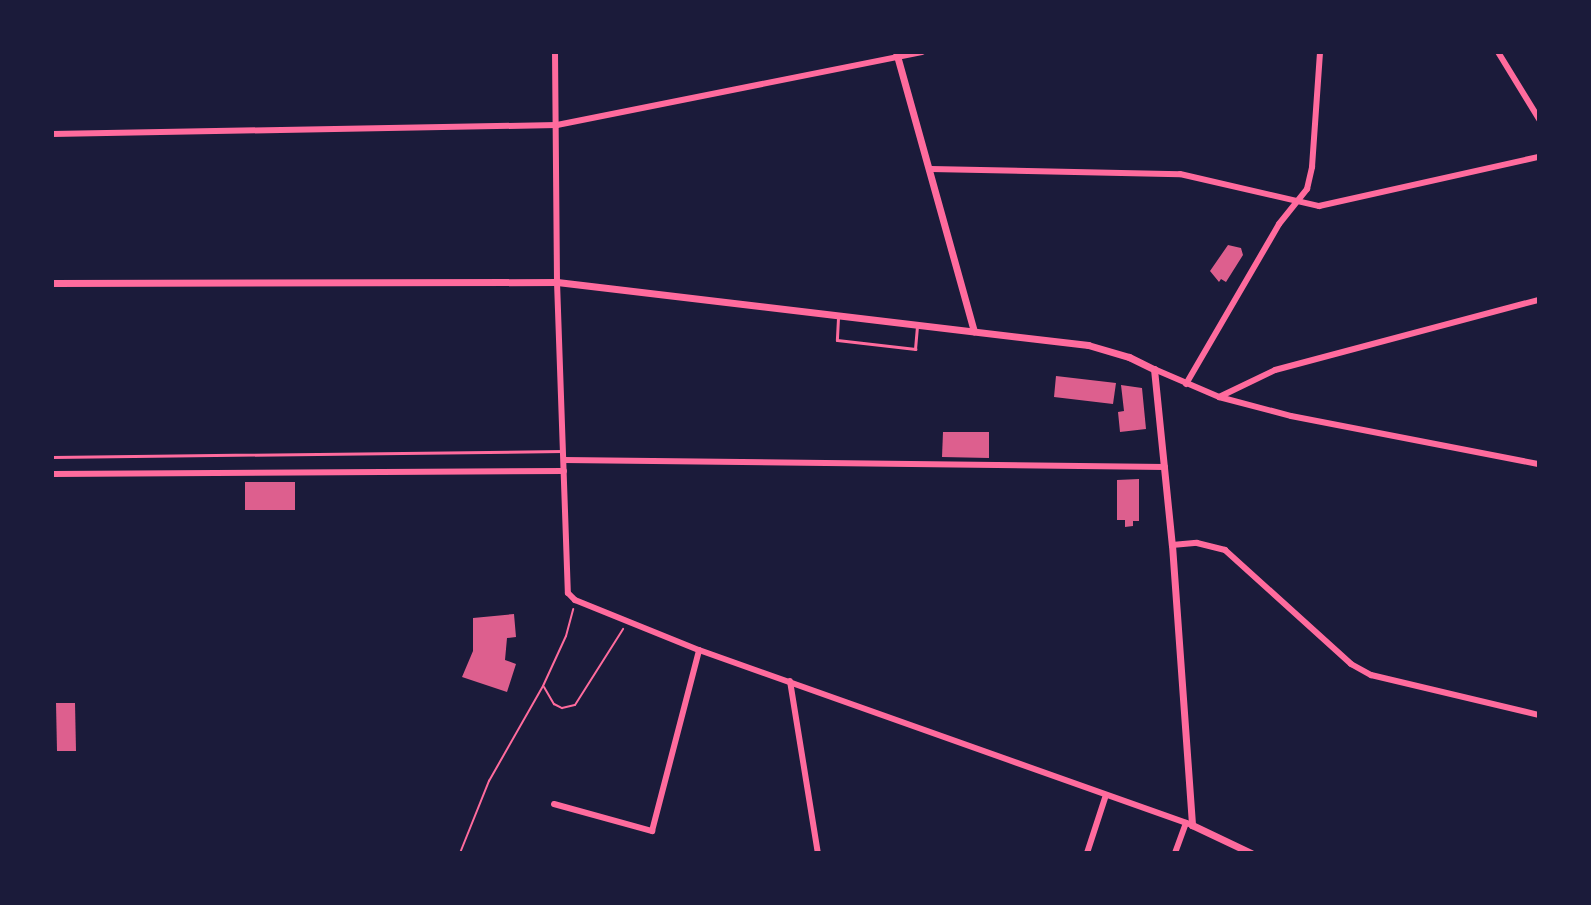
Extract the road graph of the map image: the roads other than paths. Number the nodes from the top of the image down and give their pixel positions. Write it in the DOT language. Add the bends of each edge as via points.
graph roads {
  1 [pos="555,52"];
  2 [pos="922,52"];
  3 [pos="1320,52"];
  4 [pos="1498,52"];
  5 [pos="897,54"];
  6 [pos="1539,119"];
  7 [pos="557,125"];
  8 [pos="52,134"];
  9 [pos="1539,157"];
  10 [pos="931,169"];
  11 [pos="1298,201"];
  12 [pos="557,282"];
  13 [pos="52,283"];
  14 [pos="1539,300"];
  15 [pos="838,314"];
  16 [pos="917,324"];
  17 [pos="974,331"];
  18 [pos="1154,369"];
  19 [pos="1186,384"];
  20 [pos="1219,397"];
  21 [pos="563,451"];
  22 [pos="52,457"];
  23 [pos="564,460"];
  24 [pos="1539,464"];
  25 [pos="1165,467"];
  26 [pos="564,471"];
  27 [pos="52,474"];
  28 [pos="1172,545"];
  29 [pos="699,650"];
  30 [pos="790,681"];
  31 [pos="1539,715"];
  32 [pos="1106,795"];
  33 [pos="554,804"];
  34 [pos="1189,824"];
  35 [pos="818,853"];
  36 [pos="1087,853"];
  37 [pos="1175,853"];
  38 [pos="1251,853"];
  1 -- 7 [label="street"];
  2 -- 5 [label="street"];
  3 -- 11 [label="street" via="1312,167"];
  4 -- 6 [label="street"];
  5 -- 7 [label="street"];
  5 -- 10 [label="street"];
  7 -- 8 [label="street"];
  7 -- 12 [label="street"];
  9 -- 11 [label="street" via="1319,206"];
  10 -- 11 [label="street" via="1180,174"];
  10 -- 17 [label="street"];
  11 -- 19 [label="street" via="1279,224"];
  12 -- 13 [label="street"];
  12 -- 15 [label="street"];
  12 -- 21 [label="street"];
  14 -- 20 [label="street" via="1275,370"];
  15 -- 16 [label="street"];
  15 -- 16 [label="lane" via="837,340 915,349"];
  16 -- 17 [label="street"];
  17 -- 18 [label="street" via="1099,347"];
  18 -- 19 [label="street"];
  18 -- 25 [label="street"];
  19 -- 20 [label="street"];
  20 -- 24 [label="street"];
  21 -- 22 [label="lane"];
  21 -- 23 [label="street"];
  23 -- 25 [label="street"];
  23 -- 26 [label="street"];
  25 -- 28 [label="street"];
  26 -- 27 [label="street"];
  26 -- 29 [label="street" via="568,593"];
  28 -- 31 [label="street" via="1197,543 1225,550 1351,664 1371,675"];
  28 -- 34 [label="street"];
  29 -- 30 [label="street"];
  29 -- 33 [label="street" via="652,831"];
  30 -- 32 [label="street"];
  30 -- 35 [label="street"];
  32 -- 34 [label="street"];
  32 -- 36 [label="street"];
  34 -- 37 [label="street"];
  34 -- 38 [label="street"];
}
